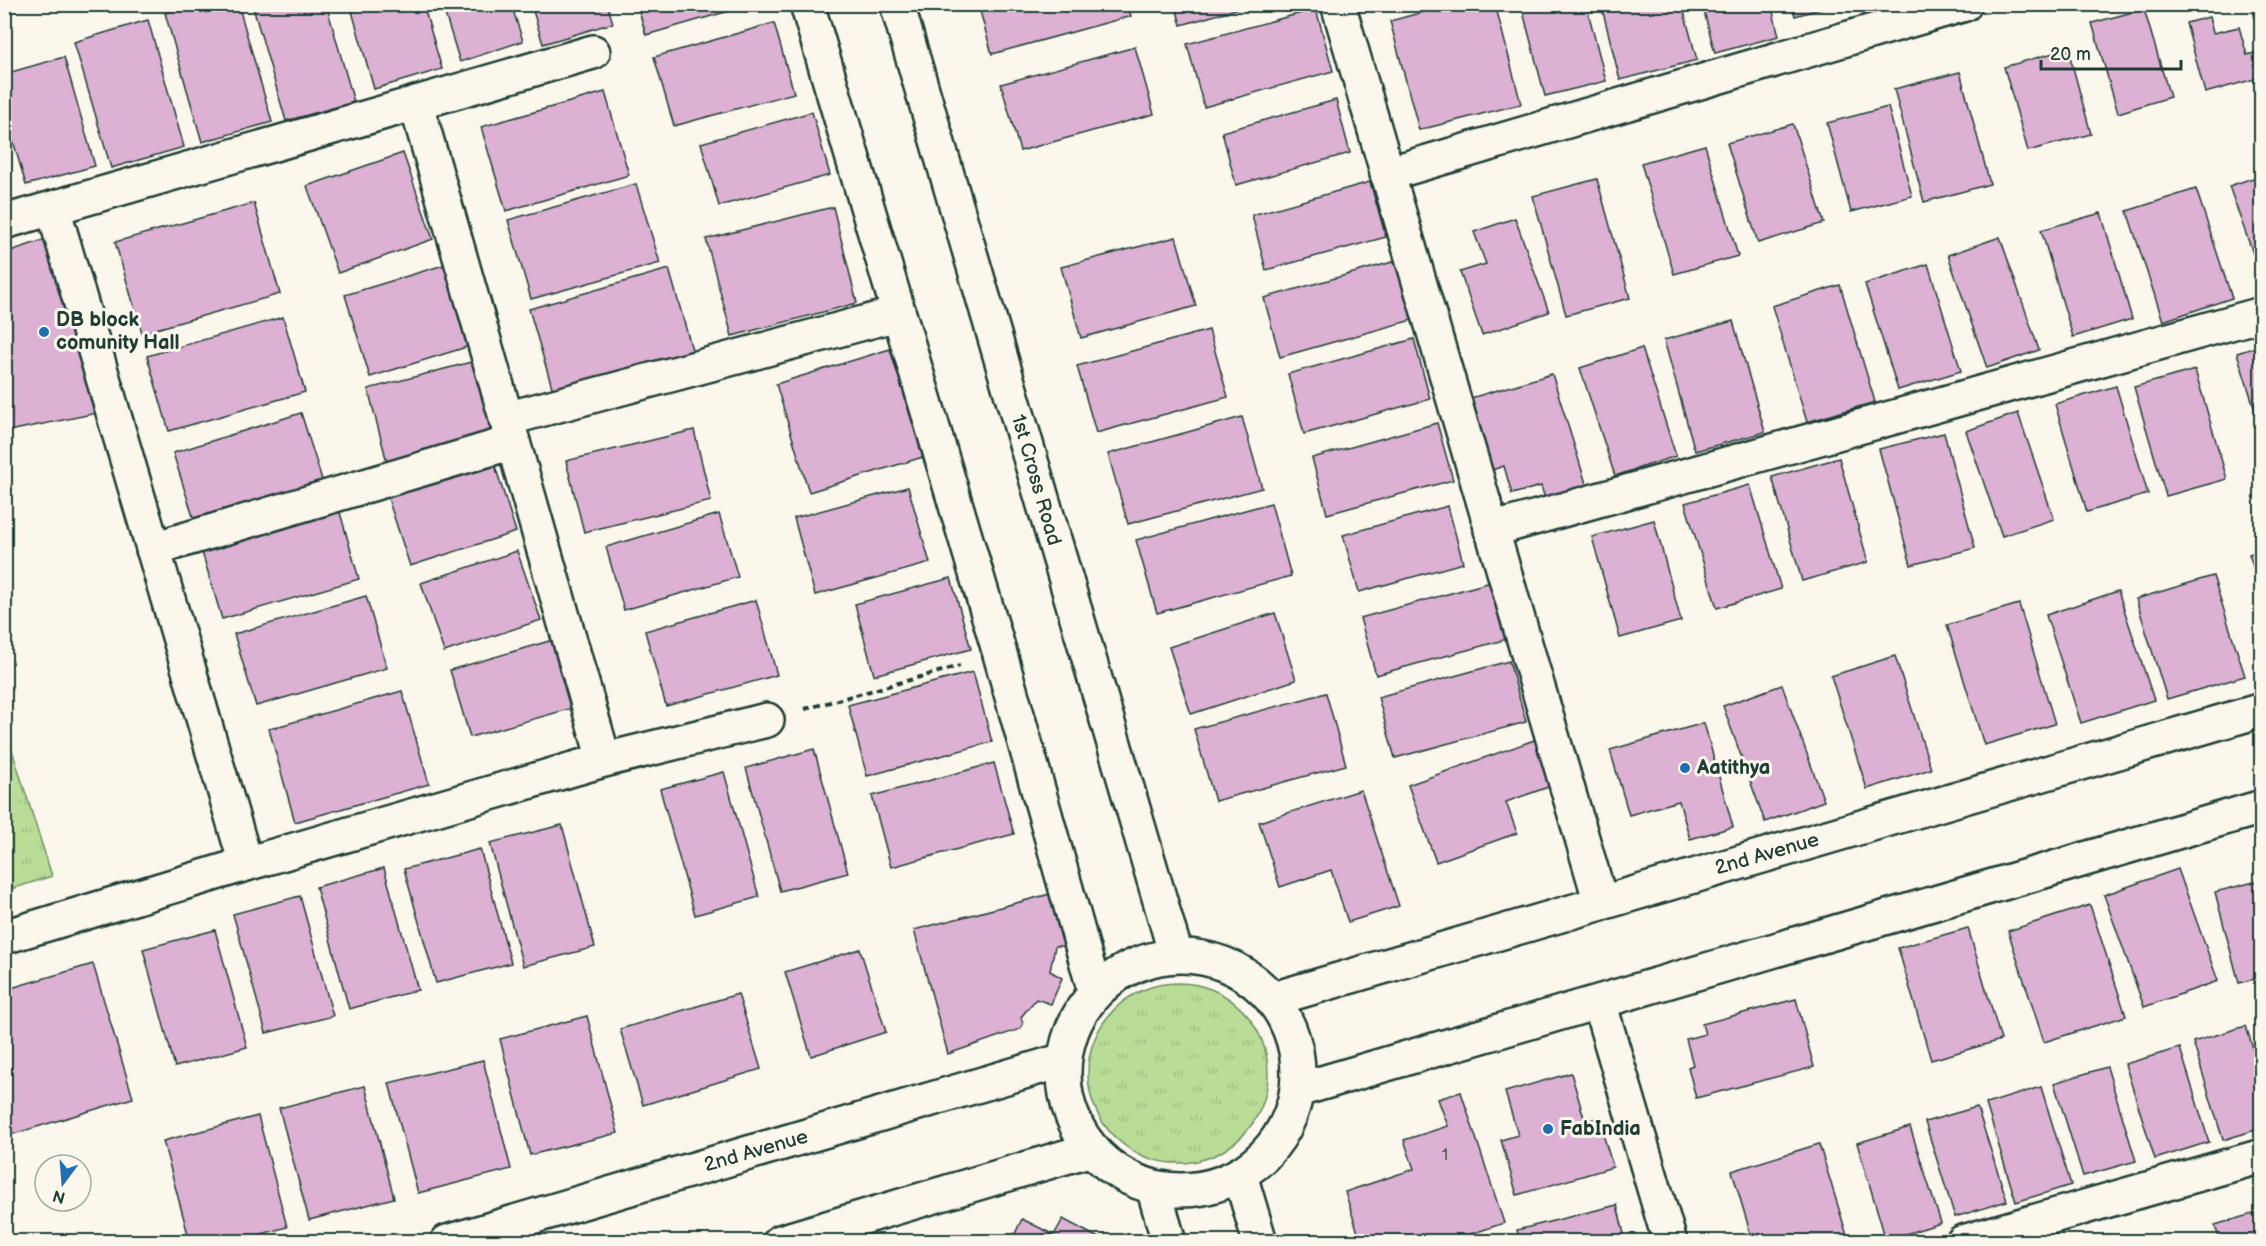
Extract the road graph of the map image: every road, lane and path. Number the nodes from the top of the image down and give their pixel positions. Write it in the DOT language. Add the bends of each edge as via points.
graph roads {
  1 [pos="807,4"];
  2 [pos="897,4"];
  3 [pos="1338,4"];
  4 [pos="1965,4"];
  5 [pos="592,52"];
  6 [pos="416,103"];
  7 [pos="1387,174"];
  8 [pos="53,208"];
  9 [pos="4,222"];
  10 [pos="897,314"];
  11 [pos="2262,314"];
  12 [pos="510,431"];
  13 [pos="1491,530"];
  14 [pos="153,549"];
  15 [pos="1000,654"];
  16 [pos="2262,710"];
  17 [pos="767,720"];
  18 [pos="604,760"];
  19 [pos="2262,807"];
  20 [pos="246,864"];
  21 [pos="1600,903"];
  22 [pos="4,937"];
  23 [pos="1176,955"];
  24 [pos="1095,992"];
  25 [pos="1273,999"];
  26 [pos="1599,1002"];
  27 [pos="1064,1060"];
  28 [pos="1298,1090"];
  29 [pos="1092,1149"];
  30 [pos="2262,1155"];
  31 [pos="1240,1175"];
  32 [pos="1153,1187"];
  33 [pos="2003,1236"];
  34 [pos="447,1242"];
  35 [pos="780,1242"];
  36 [pos="1169,1242"];
  37 [pos="1260,1242"];
  38 [pos="1670,1242"];
  39 [pos="1963,1242"];
  1 -- 10 [label="street"];
  2 -- 23 [label="street, 1st Cross Road"];
  3 -- 7 [label="street"];
  4 -- 7 [label="street"];
  5 -- 6 [label="street"];
  6 -- 8 [label="street"];
  6 -- 12 [label="street"];
  7 -- 13 [label="street"];
  8 -- 9 [label="street"];
  8 -- 14 [label="street"];
  10 -- 12 [label="street"];
  10 -- 15 [label="street"];
  11 -- 13 [label="street"];
  12 -- 14 [label="street"];
  12 -- 18 [label="street"];
  13 -- 21 [label="street"];
  14 -- 20 [label="street"];
  15 -- 17 [label="path"];
  15 -- 24 [label="street"];
  16 -- 21 [label="street, 2nd Avenue"];
  17 -- 18 [label="street"];
  18 -- 20 [label="street"];
  19 -- 26 [label="street"];
  20 -- 22 [label="street"];
  21 -- 25 [label="street, 2nd Avenue"];
  23 -- 24 [label="street" via="1146,960 1118,973"];
  23 -- 25 [label="street" via="1203,957 1229,965 1253,979"];
  24 -- 27 [label="street" via="1069,1035"];
  25 -- 28 [label="street" via="1296,1041"];
  26 -- 28 [label="street"];
  26 -- 38 [label="street"];
  27 -- 29 [label="street" via="1069,1108"];
  27 -- 34 [label="street, 2nd Avenue"];
  28 -- 31 [label="street" via="1279,1140"];
  29 -- 32 [label="street" via="1109,1166"];
  29 -- 35 [label="street"];
  30 -- 33 [label="street"];
  31 -- 32 [label="street" via="1212,1186 1183,1190"];
  31 -- 37 [label="street"];
  32 -- 36 [label="street"];
  33 -- 39 [label="street"];
}
